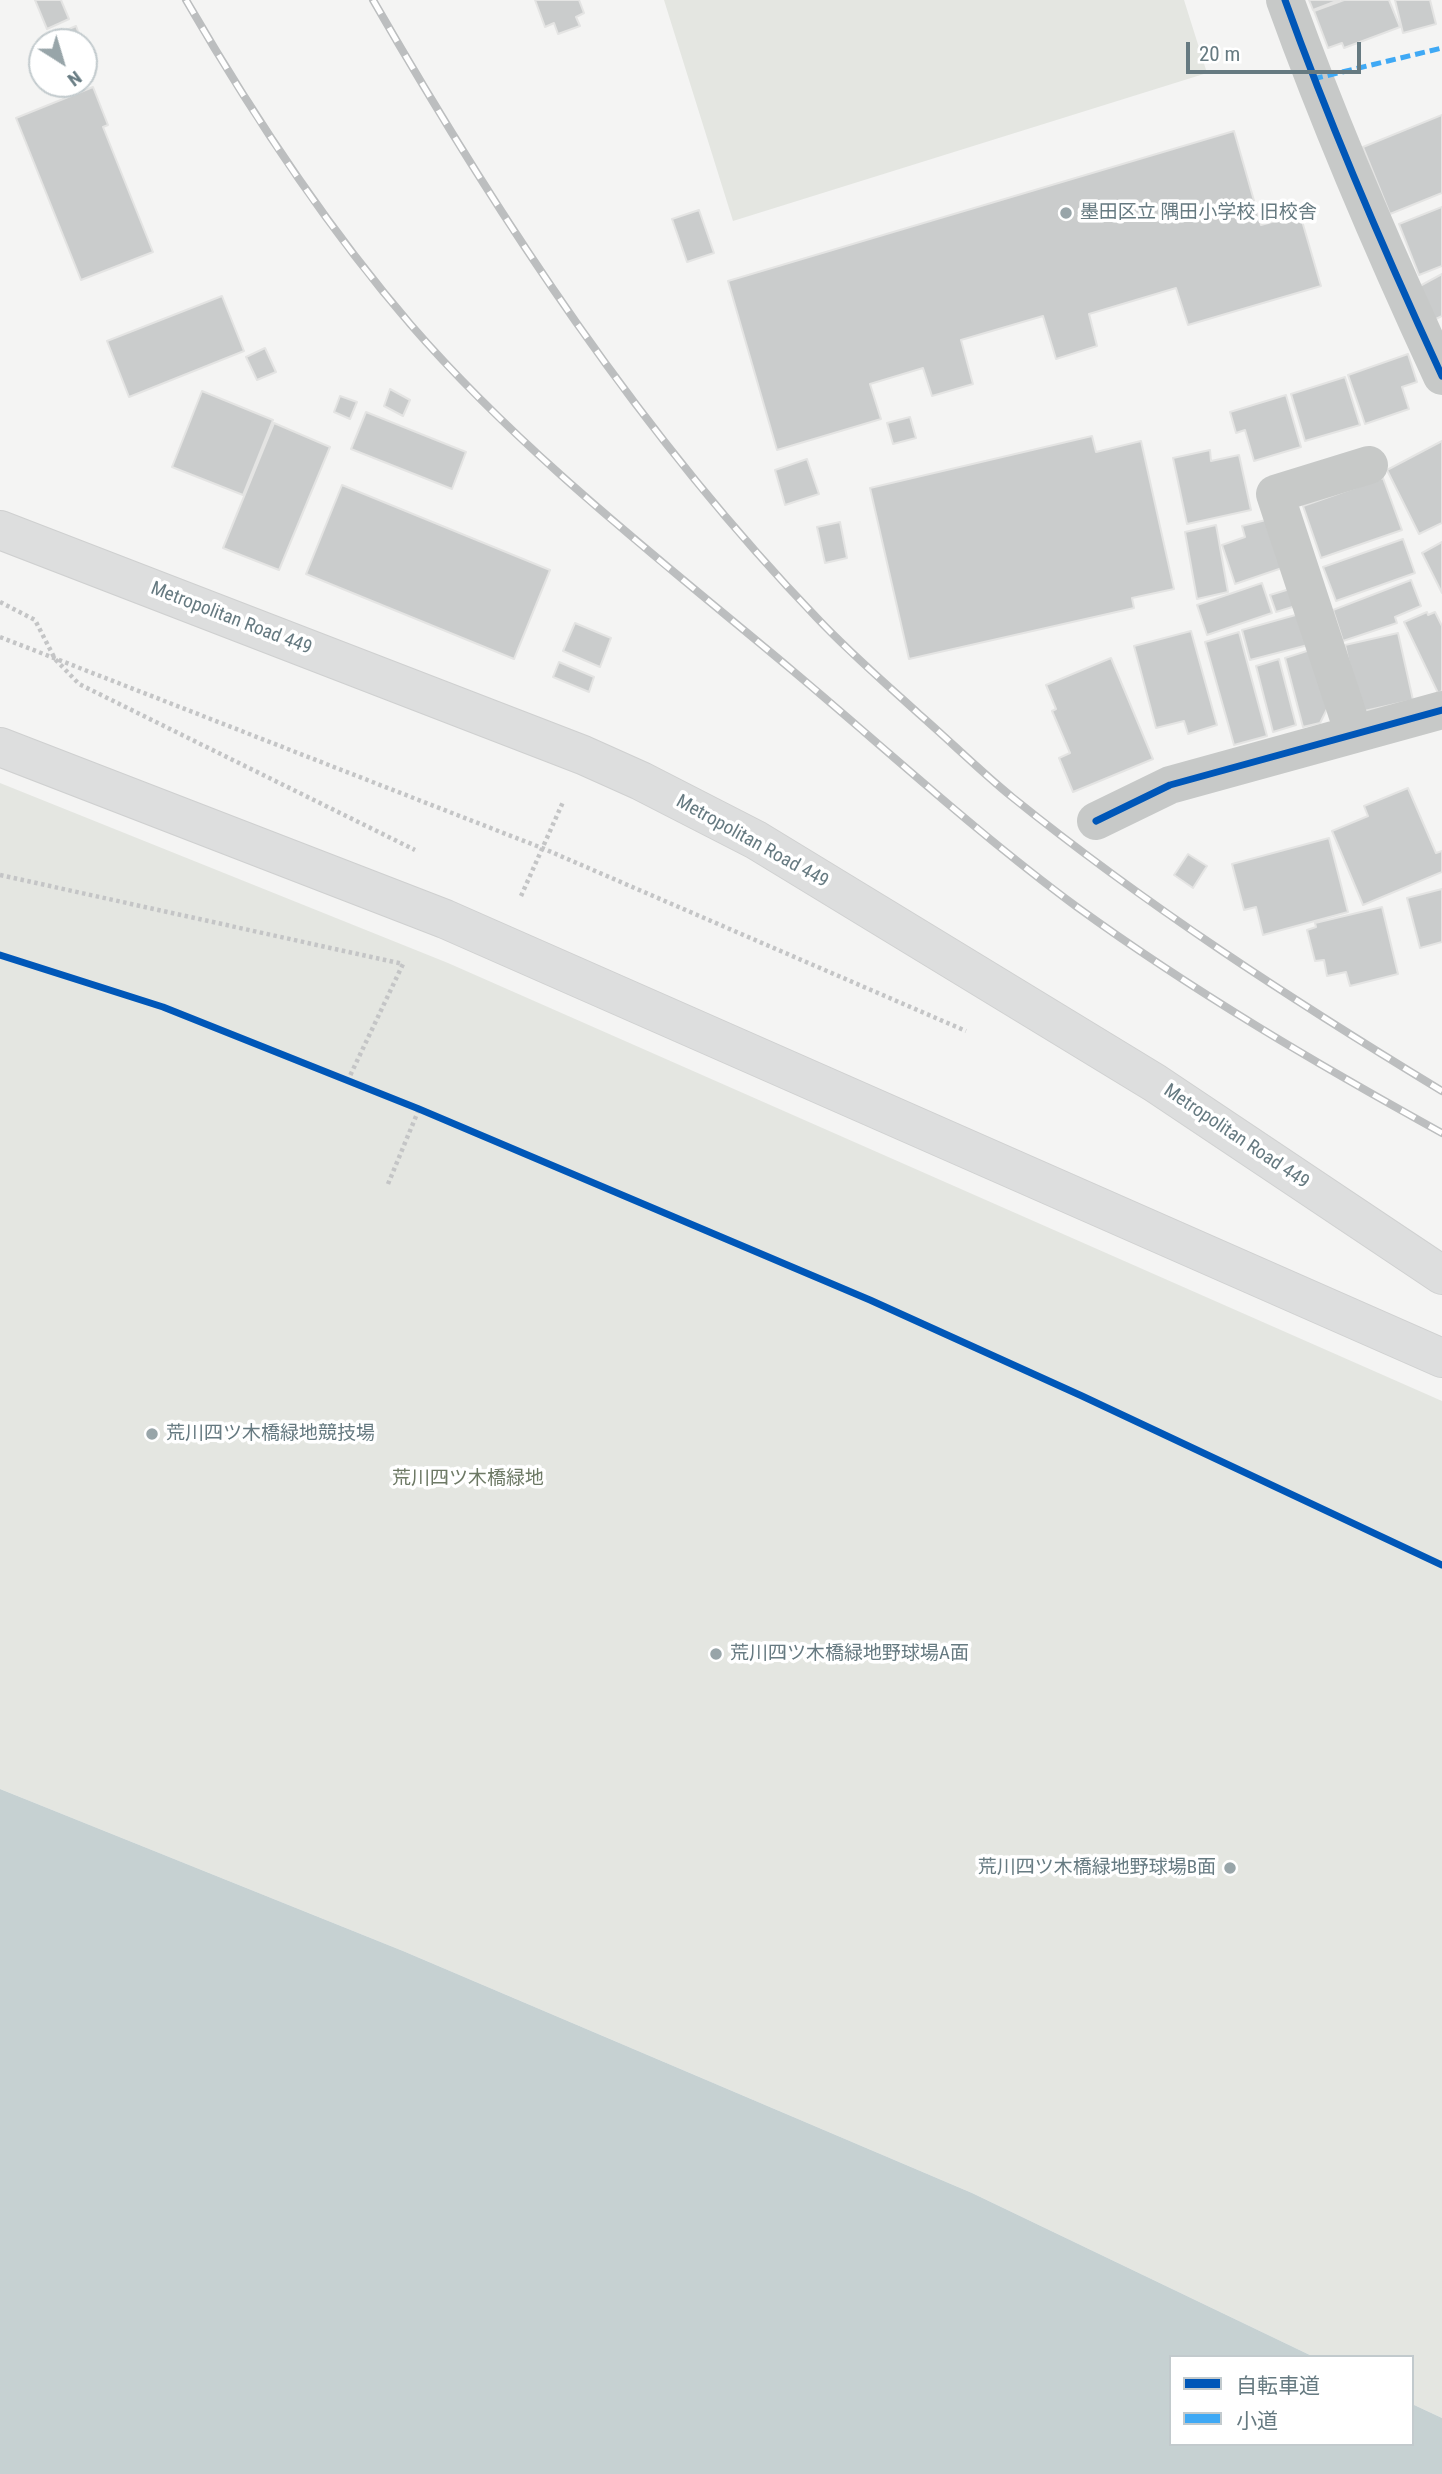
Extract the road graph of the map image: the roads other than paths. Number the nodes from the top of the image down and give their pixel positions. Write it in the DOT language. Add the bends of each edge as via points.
graph roads {
  1 [pos="1285,0"];
  2 [pos="1442,376"];
  3 [pos="1369,465"];
  4 [pos="0,530"];
  5 [pos="1442,710"];
  6 [pos="1354,734"];
  7 [pos="0,747"];
  8 [pos="1096,821"];
  9 [pos="1442,1275"];
  10 [pos="1442,1358"];
  1 -- 2 [label="street" via="1313,79"];
  3 -- 6 [label="street" via="1275,494"];
  4 -- 9 [label="main road, Metropolitan Road 449" via="583,755 756,840 1155,1083"];
  5 -- 6 [label="street"];
  6 -- 8 [label="street" via="1170,785"];
  7 -- 10 [label="main road" via="445,919"];
}
